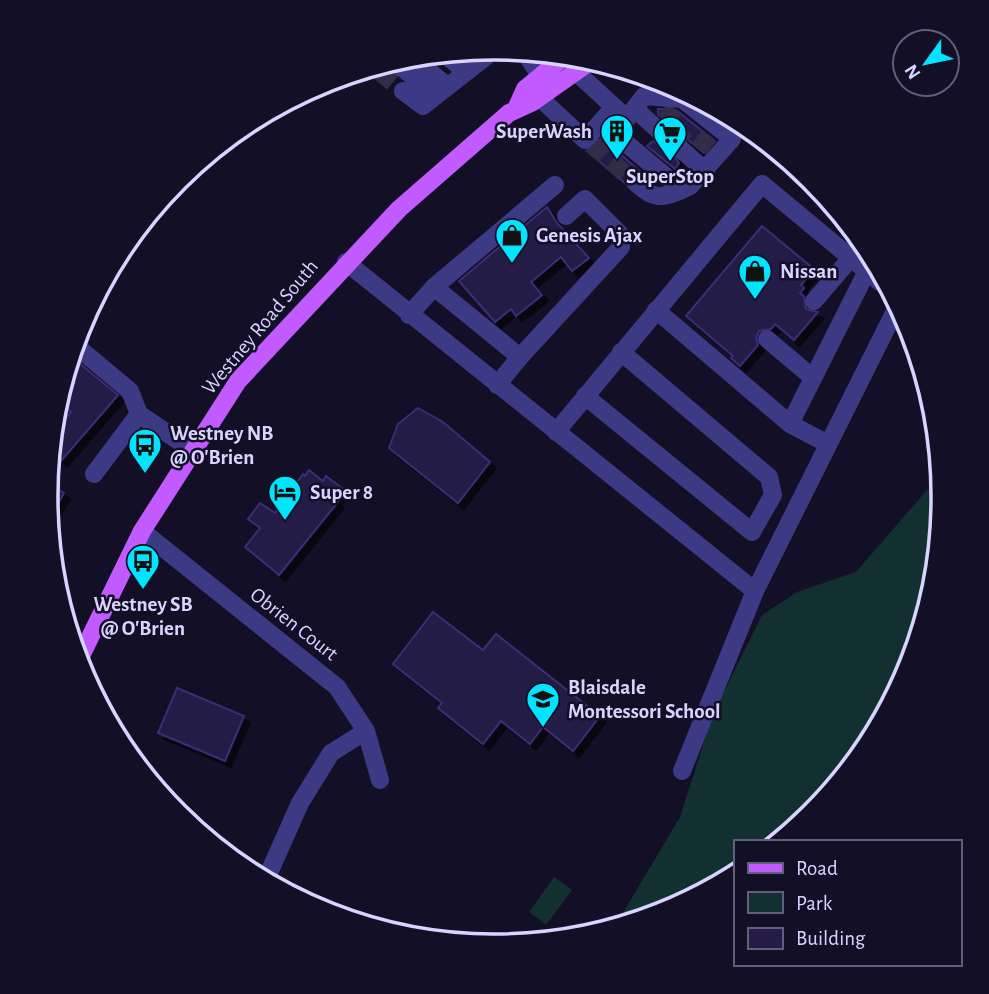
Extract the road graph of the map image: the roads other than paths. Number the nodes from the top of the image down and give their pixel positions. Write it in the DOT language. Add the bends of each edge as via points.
graph roads {
  1 [pos="478,61"];
  2 [pos="531,62"];
  3 [pos="440,64"];
  4 [pos="555,64"];
  5 [pos="428,66"];
  6 [pos="414,68"];
  7 [pos="580,69"];
  8 [pos="457,75"];
  9 [pos="540,76"];
  10 [pos="403,91"];
  11 [pos="540,97"];
  12 [pos="517,107"];
  13 [pos="625,111"];
  14 [pos="672,115"];
  15 [pos="707,144"];
  16 [pos="637,184"];
  17 [pos="555,185"];
  18 [pos="682,190"];
  19 [pos="566,216"];
  20 [pos="851,258"];
  21 [pos="346,262"];
  22 [pos="869,272"];
  23 [pos="873,278"];
  24 [pos="434,287"];
  25 [pos="814,301"];
  26 [pos="656,310"];
  27 [pos="409,315"];
  28 [pos="892,317"];
  29 [pos="767,339"];
  30 [pos="83,352"];
  31 [pos="621,352"];
  32 [pos="520,357"];
  33 [pos="813,378"];
  34 [pos="497,386"];
  35 [pos="585,396"];
  36 [pos="139,414"];
  37 [pos="790,424"];
  38 [pos="556,432"];
  39 [pos="828,444"];
  40 [pos="192,450"];
  41 [pos="94,474"];
  42 [pos="142,531"];
  43 [pos="755,591"];
  44 [pos="85,648"];
  45 [pos="366,731"];
  46 [pos="682,771"];
  47 [pos="380,780"];
  48 [pos="270,871"];
  1 -- 8 [label="street"];
  2 -- 9 [label="street"];
  3 -- 8 [label="street"];
  4 -- 9 [label="main road, Westney Road South"];
  5 -- 8 [label="street"];
  6 -- 8 [label="street"];
  7 -- 11 [label="main road, Westney Road South"];
  7 -- 13 [label="street"];
  8 -- 10 [label="street" via="423,106"];
  9 -- 12 [label="main road, Westney Road South" via="525,89"];
  11 -- 12 [label="main road, Westney Road South"];
  11 -- 13 [label="street" via="588,142"];
  12 -- 21 [label="main road, Westney Road South" via="399,209"];
  13 -- 14 [label="street"];
  13 -- 14 [label="street" via="644,96"];
  13 -- 18 [label="street" via="615,134"];
  14 -- 15 [label="street" via="695,118"];
  15 -- 18 [label="street"];
  16 -- 18 [label="street" via="654,197"];
  17 -- 24 [label="street"];
  19 -- 32 [label="street" via="585,199 620,234 621,247"];
  20 -- 22 [label="street"];
  20 -- 25 [label="street"];
  20 -- 26 [label="street" via="762,184"];
  21 -- 27 [label="street"];
  21 -- 40 [label="main road, Westney Road South" via="238,381"];
  23 -- 33 [label="street"];
  24 -- 27 [label="street"];
  24 -- 32 [label="street"];
  26 -- 31 [label="street"];
  26 -- 37 [label="street"];
  27 -- 34 [label="street"];
  28 -- 39 [label="street"];
  29 -- 33 [label="street"];
  30 -- 36 [label="street" via="130,391"];
  31 -- 35 [label="street"];
  31 -- 35 [label="street" via="769,477 773,495 752,532"];
  32 -- 34 [label="street"];
  33 -- 37 [label="street"];
  34 -- 38 [label="street"];
  35 -- 38 [label="street"];
  36 -- 40 [label="street"];
  36 -- 41 [label="street"];
  37 -- 39 [label="street"];
  38 -- 43 [label="street"];
  39 -- 43 [label="street"];
  40 -- 42 [label="main road, Westney Road South"];
  42 -- 44 [label="main road, Westney Road South"];
  42 -- 45 [label="street, Obrien Court" via="337,687"];
  43 -- 46 [label="street"];
  45 -- 47 [label="street, Obrien Court"];
  45 -- 48 [label="street" via="331,753 300,803"];
}
